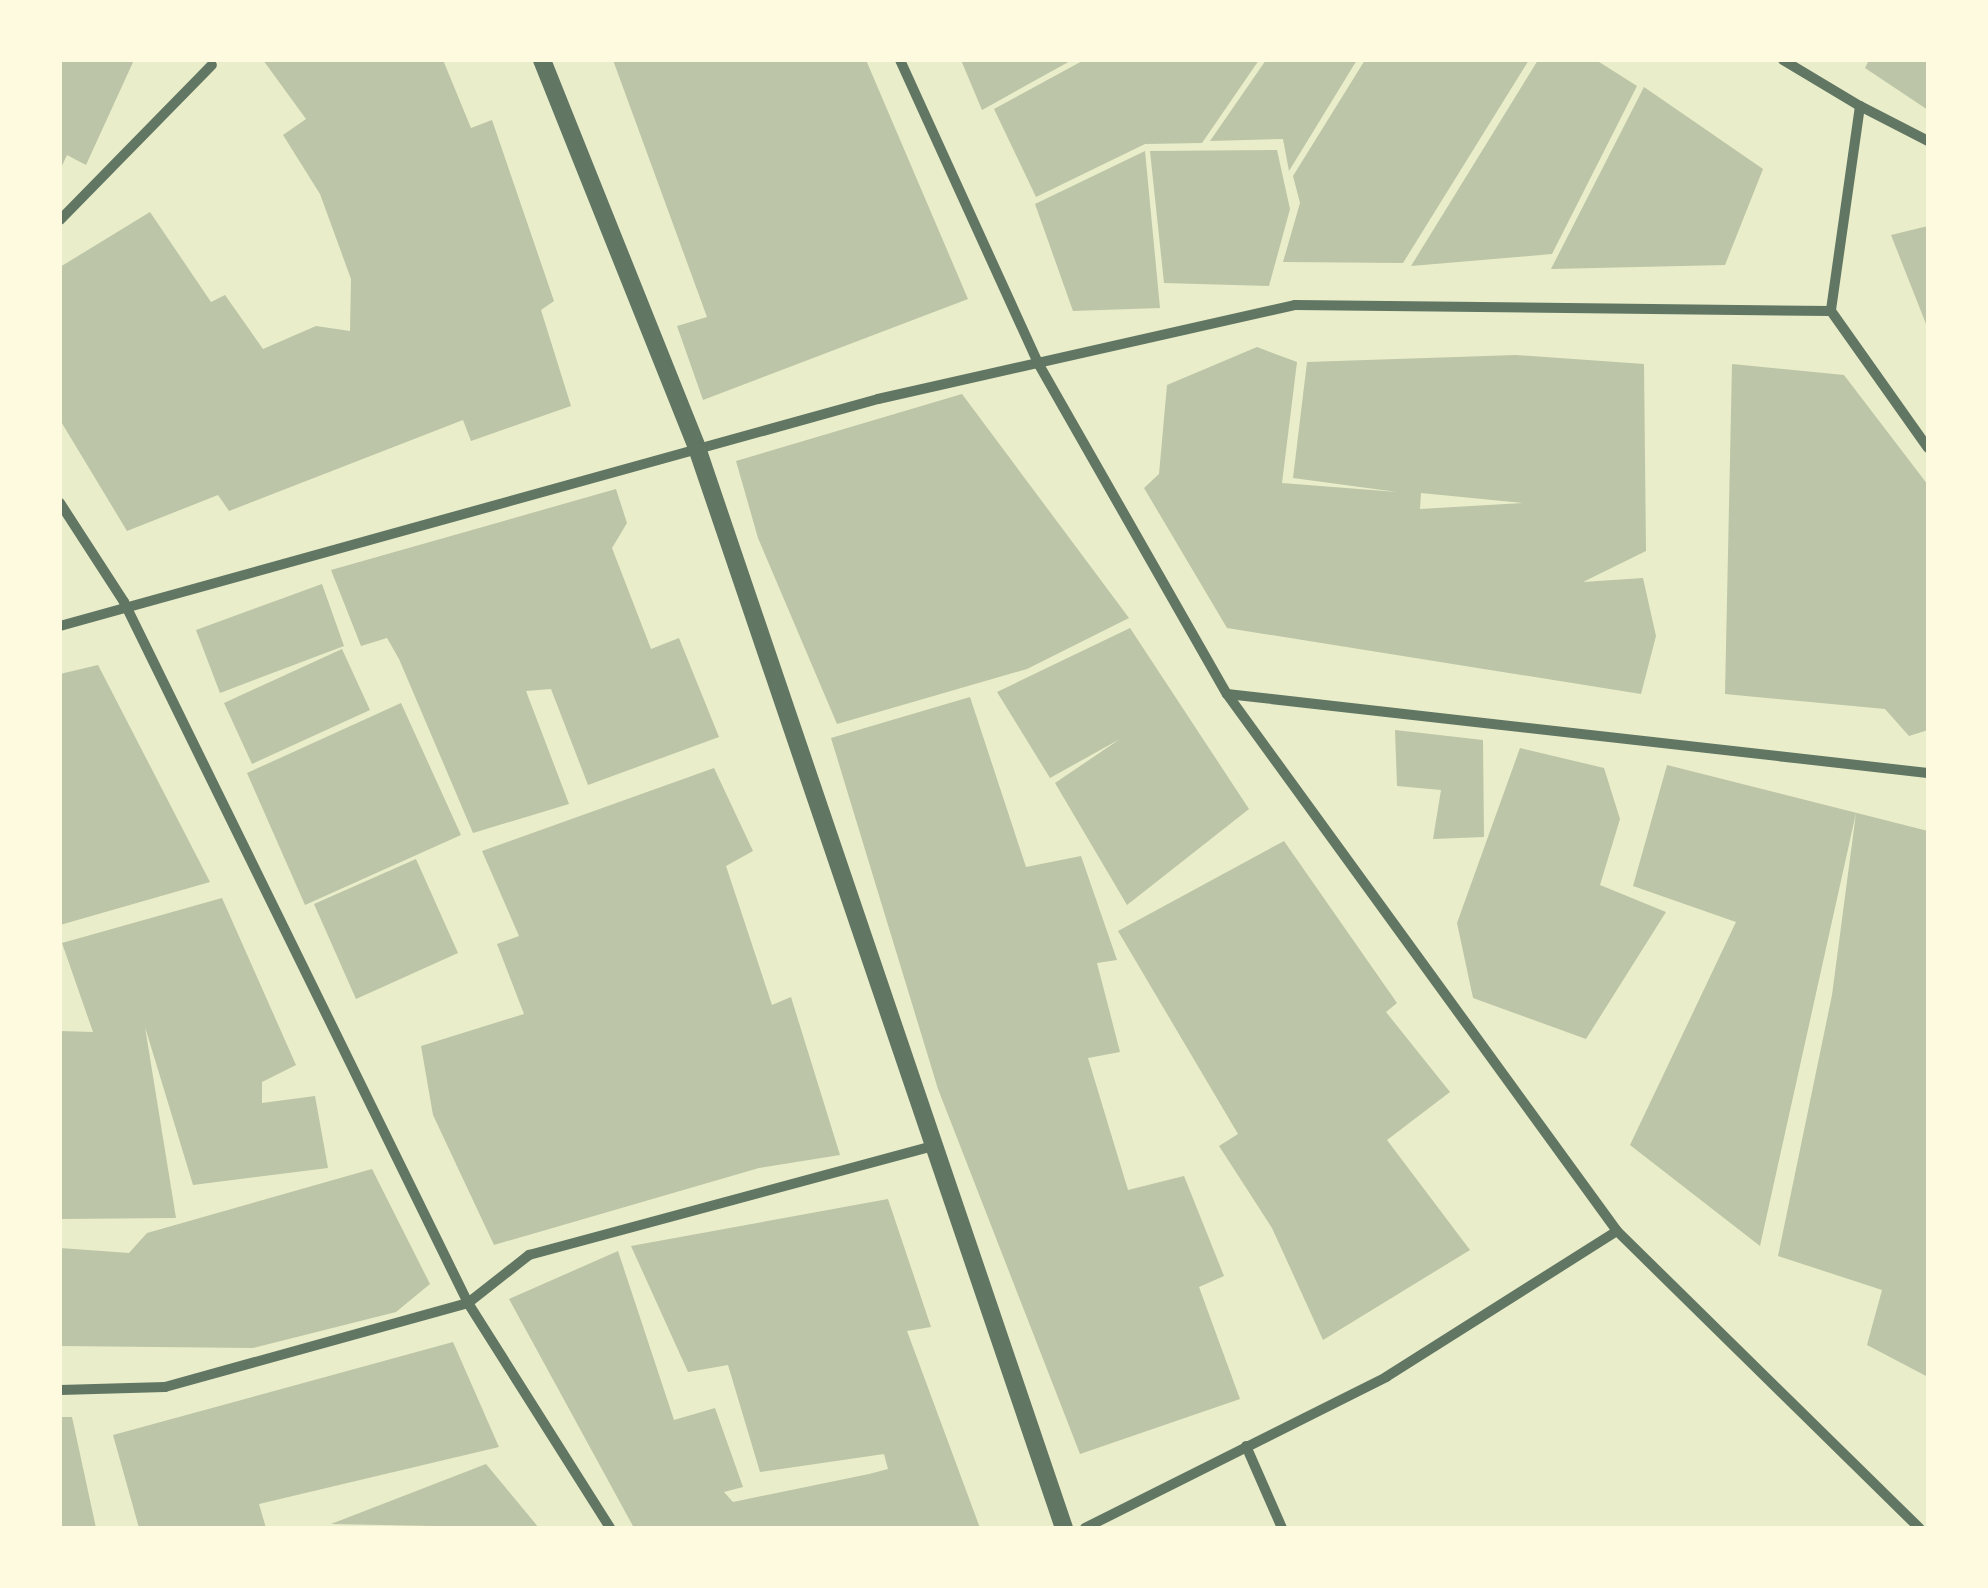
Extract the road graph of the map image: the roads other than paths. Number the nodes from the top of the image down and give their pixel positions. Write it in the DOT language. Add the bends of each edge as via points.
graph roads {
  1 [pos="542,60"];
  2 [pos="900,60"];
  3 [pos="1784,60"];
  4 [pos="212,65"];
  5 [pos="1860,106"];
  6 [pos="1928,140"];
  7 [pos="60,220"];
  8 [pos="1830,311"];
  9 [pos="1038,363"];
  10 [pos="1928,448"];
  11 [pos="698,452"];
  12 [pos="60,504"];
  13 [pos="124,602"];
  14 [pos="60,626"];
  15 [pos="1227,694"];
  16 [pos="1928,773"];
  17 [pos="933,1146"];
  18 [pos="1617,1230"];
  19 [pos="468,1303"];
  20 [pos="60,1390"];
  21 [pos="1246,1446"];
  22 [pos="610,1528"];
  23 [pos="1064,1528"];
  24 [pos="1085,1528"];
  25 [pos="1282,1528"];
  26 [pos="1919,1528"];
  1 -- 11 [label="street"];
  2 -- 9 [label="street"];
  3 -- 5 [label="street"];
  4 -- 7 [label="street"];
  5 -- 6 [label="street"];
  5 -- 8 [label="street"];
  8 -- 9 [label="street" via="1295,305"];
  8 -- 10 [label="street"];
  9 -- 11 [label="street"];
  9 -- 15 [label="street"];
  11 -- 13 [label="street"];
  11 -- 17 [label="street"];
  12 -- 13 [label="street"];
  13 -- 14 [label="street"];
  13 -- 19 [label="street"];
  15 -- 16 [label="street"];
  15 -- 18 [label="street"];
  17 -- 19 [label="street" via="529,1255"];
  17 -- 23 [label="street"];
  18 -- 21 [label="street" via="1386,1377"];
  18 -- 26 [label="street"];
  19 -- 20 [label="street" via="165,1387"];
  19 -- 22 [label="street"];
  21 -- 24 [label="street"];
  21 -- 25 [label="street"];
}
